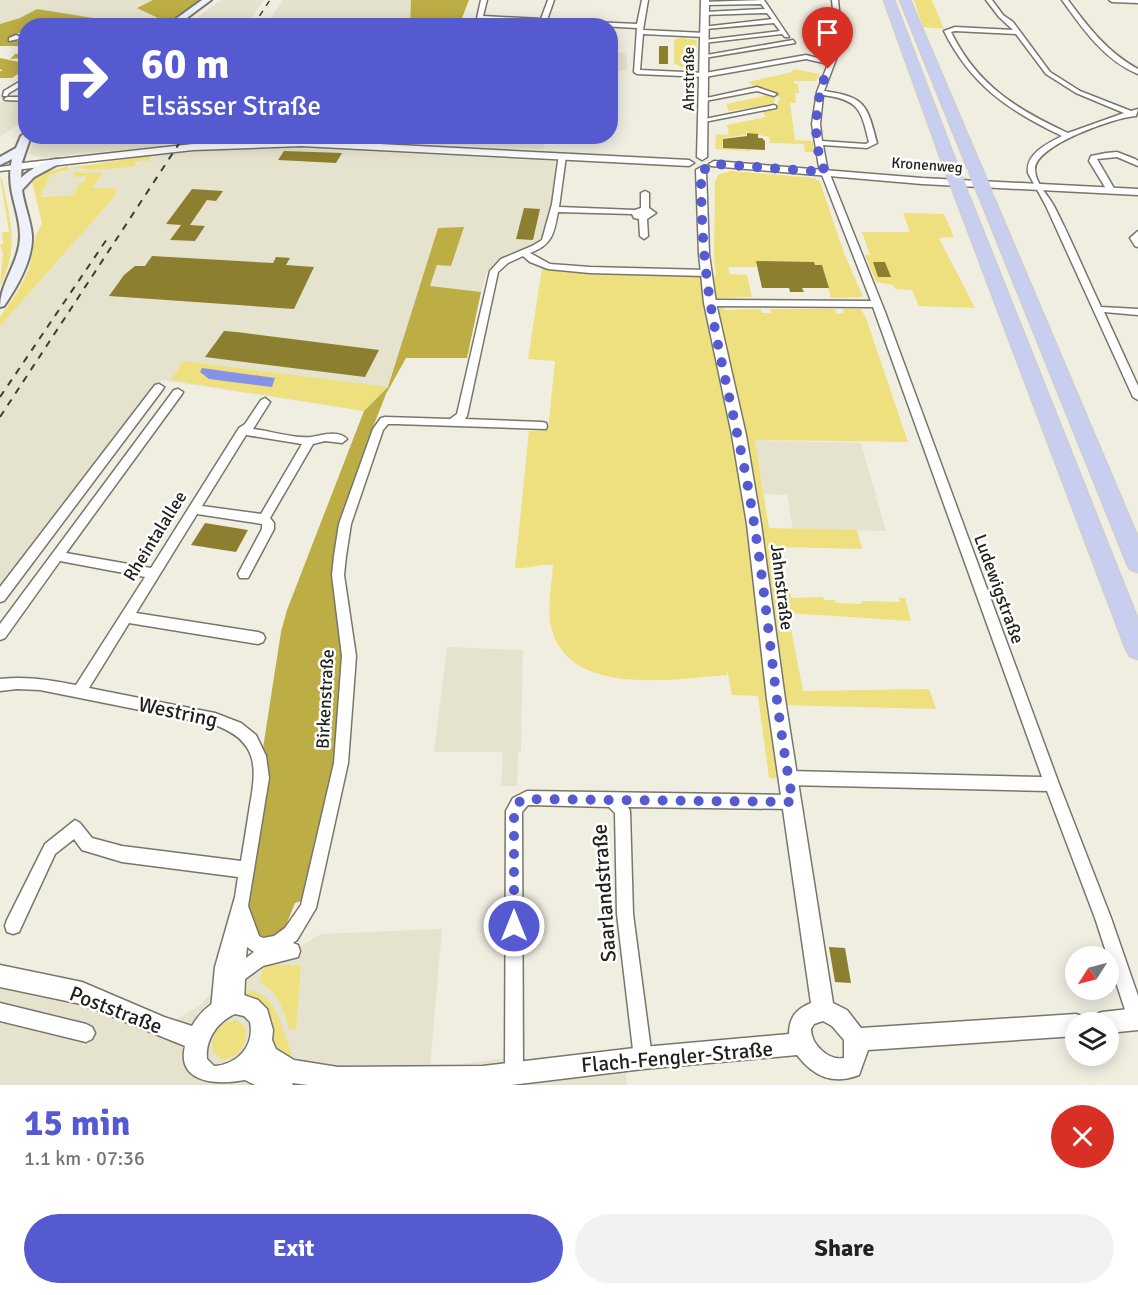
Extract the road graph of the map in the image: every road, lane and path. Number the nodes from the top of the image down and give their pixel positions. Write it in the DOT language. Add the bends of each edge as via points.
graph roads {
  1 [pos="207,0"];
  2 [pos="484,0"];
  3 [pos="551,0"];
  4 [pos="645,0"];
  5 [pos="835,0"];
  6 [pos="882,0"];
  7 [pos="888,0"];
  8 [pos="989,0"];
  9 [pos="1065,0"];
  10 [pos="1112,0"];
  11 [pos="1130,0"];
  12 [pos="761,1"];
  13 [pos="906,1"];
  14 [pos="1138,1"];
  15 [pos="705,2"];
  16 [pos="768,11"];
  17 [pos="705,14"];
  18 [pos="181,18"];
  19 [pos="480,18"];
  20 [pos="546,18"];
  21 [pos="896,19"];
  22 [pos="775,21"];
  23 [pos="618,28"];
  24 [pos="639,29"];
  25 [pos="783,32"];
  26 [pos="1016,32"];
  27 [pos="705,35"];
  28 [pos="793,42"];
  29 [pos="704,56"];
  30 [pos="806,57"];
  31 [pos="831,63"];
  32 [pos="1138,72"];
  33 [pos="705,75"];
  34 [pos="0,84"];
  35 [pos="18,84"];
  36 [pos="14,86"];
  37 [pos="820,92"];
  38 [pos="774,94"];
  39 [pos="3,98"];
  40 [pos="18,99"];
  41 [pos="705,99"];
  42 [pos="774,107"];
  43 [pos="1136,114"];
  44 [pos="704,120"];
  45 [pos="1068,136"];
  46 [pos="819,143"];
  47 [pos="21,144"];
  48 [pos="266,144"];
  49 [pos="414,144"];
  50 [pos="18,150"];
  51 [pos="562,156"];
  52 [pos="59,161"];
  53 [pos="0,162"];
  54 [pos="702,164"];
  55 [pos="1138,164"];
  56 [pos="14,167"];
  57 [pos="0,169"];
  58 [pos="825,172"];
  59 [pos="1038,187"];
  60 [pos="16,189"];
  61 [pos="1112,190"];
  62 [pos="1138,192"];
  63 [pos="645,193"];
  64 [pos="555,208"];
  65 [pos="644,213"];
  66 [pos="1138,234"];
  67 [pos="644,236"];
  68 [pos="1138,244"];
  69 [pos="523,252"];
  70 [pos="706,273"];
  71 [pos="0,303"];
  72 [pos="710,303"];
  73 [pos="876,304"];
  74 [pos="1096,309"];
  75 [pos="1138,312"];
  76 [pos="159,387"];
  77 [pos="178,392"];
  78 [pos="1138,398"];
  79 [pos="265,402"];
  80 [pos="454,421"];
  81 [pos="542,426"];
  82 [pos="243,431"];
  83 [pos="342,439"];
  84 [pos="309,441"];
  85 [pos="194,509"];
  86 [pos="264,519"];
  87 [pos="57,556"];
  88 [pos="1138,563"];
  89 [pos="153,573"];
  90 [pos="244,574"];
  91 [pos="0,597"];
  92 [pos="126,617"];
  93 [pos="0,634"];
  94 [pos="258,638"];
  95 [pos="1138,649"];
  96 [pos="0,685"];
  97 [pos="79,692"];
  98 [pos="788,778"];
  99 [pos="1052,784"];
  100 [pos="613,799"];
  101 [pos="793,802"];
  102 [pos="246,870"];
  103 [pos="240,908"];
  104 [pos="13,926"];
  105 [pos="292,951"];
  106 [pos="238,974"];
  107 [pos="0,976"];
  108 [pos="227,1006"];
  109 [pos="823,1010"];
  110 [pos="0,1012"];
  111 [pos="1138,1019"];
  112 [pos="1119,1021"];
  113 [pos="1065,1026"];
  114 [pos="86,1033"];
  115 [pos="197,1039"];
  116 [pos="855,1040"];
  117 [pos="262,1043"];
  118 [pos="800,1044"];
  119 [pos="643,1058"];
  120 [pos="247,1070"];
  121 [pos="514,1072"];
  122 [pos="831,1080"];
  123 [pos="220,1082"];
  124 [pos="331,1082"];
  125 [pos="282,1085"];
  1 -- 18 [label="main road"];
  2 -- 19 [label="street"];
  3 -- 20 [label="street"];
  4 -- 24 [label="street"];
  5 -- 31 [label="street, Ludewigstraße" via="838,30"];
  6 -- 21 [label="highway"];
  7 -- 21 [label="highway"];
  8 -- 26 [label="street"];
  9 -- 32 [label="street" via="1097,41 1120,63"];
  10 -- 11 [label="street"];
  11 -- 14 [label="street"];
  12 -- 15 [label="street"];
  12 -- 16 [label="street"];
  13 -- 88 [label="highway, bridge"];
  15 -- 17 [label="street, Ahrstraße"];
  16 -- 17 [label="street"];
  16 -- 22 [label="street"];
  17 -- 27 [label="street, Ahrstraße"];
  21 -- 95 [label="highway, bridge"];
  22 -- 25 [label="street"];
  22 -- 27 [label="street"];
  23 -- 24 [label="street"];
  24 -- 27 [label="street"];
  24 -- 33 [label="street" via="636,70"];
  25 -- 27 [label="street"];
  25 -- 28 [label="street"];
  26 -- 43 [label="street" via="1048,73 1078,92"];
  26 -- 45 [label="street" via="947,32 988,91"];
  27 -- 29 [label="street, Ahrstraße"];
  28 -- 29 [label="street"];
  28 -- 30 [label="street"];
  29 -- 33 [label="street, Ahrstraße"];
  30 -- 31 [label="street"];
  30 -- 33 [label="street"];
  31 -- 37 [label="street, Ludewigstraße"];
  33 -- 41 [label="street, Ahrstraße"];
  34 -- 36 [label="street"];
  35 -- 36 [label="street"];
  36 -- 39 [label="street"];
  37 -- 46 [label="street, Ludewigstraße" via="816,124"];
  37 -- 46 [label="street" via="858,102 864,109 873,143"];
  38 -- 41 [label="street" via="757,89"];
  39 -- 40 [label="street"];
  41 -- 44 [label="street, Ahrstraße"];
  42 -- 44 [label="street"];
  43 -- 45 [label="street"];
  44 -- 54 [label="street, Ahrstraße"];
  45 -- 59 [label="street" via="1034,158 1031,167"];
  46 -- 58 [label="street, Ludewigstraße"];
  47 -- 50 [label="main road"];
  48 -- 52 [label="street, Kronenweg"];
  49 -- 51 [label="street, Kronenweg"];
  50 -- 53 [label="main road"];
  50 -- 56 [label="main road"];
  51 -- 54 [label="street, Kronenweg"];
  51 -- 64 [label="street"];
  52 -- 56 [label="street, Kronenweg"];
  52 -- 60 [label="main road" via="30,175"];
  54 -- 58 [label="street, Kronenweg"];
  54 -- 70 [label="street, Jahnstraße"];
  55 -- 61 [label="street" via="1124,155 1094,158"];
  56 -- 57 [label="street"];
  56 -- 60 [label="main road"];
  58 -- 59 [label="street, Kronenweg"];
  58 -- 73 [label="street, Ludewigstraße"];
  59 -- 61 [label="street, Kronenweg"];
  59 -- 74 [label="street"];
  60 -- 71 [label="main road" via="26,236 21,265"];
  61 -- 62 [label="street, Kronenweg"];
  63 -- 65 [label="street"];
  64 -- 65 [label="street"];
  64 -- 69 [label="street" via="545,243"];
  65 -- 67 [label="street"];
  66 -- 68 [label="street" via="1134,238"];
  69 -- 70 [label="street" via="548,266"];
  69 -- 80 [label="street" via="505,259 494,271 462,416"];
  70 -- 72 [label="street, Jahnstraße"];
  72 -- 73 [label="street"];
  72 -- 98 [label="street, Jahnstraße" via="754,525"];
  73 -- 99 [label="street, Ludewigstraße"];
  74 -- 75 [label="street"];
  74 -- 78 [label="street"];
  76 -- 91 [label="street"];
  77 -- 87 [label="street"];
  79 -- 82 [label="street, Rheintalallee"];
  80 -- 81 [label="street, Birkenstraße"];
  80 -- 103 [label="street, Birkenstraße" via="396,420 381,424 373,439 345,524 338,574 349,656 341,763 308,908 291,934 277,944 261,947 253,942"];
  82 -- 84 [label="street"];
  82 -- 85 [label="street, Rheintalallee"];
  83 -- 84 [label="street" via="325,437"];
  84 -- 86 [label="street"];
  85 -- 86 [label="street"];
  85 -- 89 [label="street, Rheintalallee"];
  86 -- 90 [label="street" via="268,529"];
  87 -- 89 [label="street"];
  87 -- 93 [label="street"];
  89 -- 92 [label="street, Rheintalallee"];
  92 -- 94 [label="street"];
  92 -- 97 [label="street, Rheintalallee"];
  96 -- 97 [label="street, Westring" via="40,684"];
  97 -- 102 [label="street, Westring" via="216,719 247,735 258,750 261,778"];
  98 -- 99 [label="street"];
  98 -- 101 [label="street, Jahnstraße"];
  99 -- 111 [label="street, Ludewigstraße"];
  100 -- 101 [label="street, Saarlandstraße"];
  100 -- 119 [label="street, Saarlandstraße" via="622,811 625,914"];
  100 -- 121 [label="street" via="527,798 515,807"];
  101 -- 109 [label="street, Jahnstraße"];
  102 -- 103 [label="street, Westring"];
  102 -- 104 [label="street" via="122,854 87,845 75,828 50,849"];
  103 -- 106 [label="street, Westring"];
  103 -- 108 [label="street, Westring" via="223,967"];
  105 -- 106 [label="street" via="259,959"];
  106 -- 108 [label="street, Westring"];
  107 -- 115 [label="street, Poststraße" via="81,993"];
  108 -- 115 [label="street" via="208,1018"];
  108 -- 117 [label="street" via="249,1006 259,1016"];
  109 -- 116 [label="street" via="843,1019"];
  109 -- 118 [label="street" via="814,1012 802,1024"];
  110 -- 114 [label="street"];
  111 -- 112 [label="street"];
  113 -- 116 [label="street"];
  115 -- 123 [label="street" via="198,1066 208,1077"];
  116 -- 122 [label="street" via="856,1051 849,1070"];
  117 -- 120 [label="street"];
  117 -- 124 [label="street, Flach-Fengler-Straße" via="268,1057 290,1071"];
  118 -- 119 [label="street, Flach-Fengler-Straße"];
  118 -- 122 [label="street" via="811,1065"];
  119 -- 121 [label="street, Flach-Fengler-Straße"];
  120 -- 123 [label="street"];
  120 -- 125 [label="street"];
  121 -- 124 [label="street, Flach-Fengler-Straße" via="483,1077"];
}
